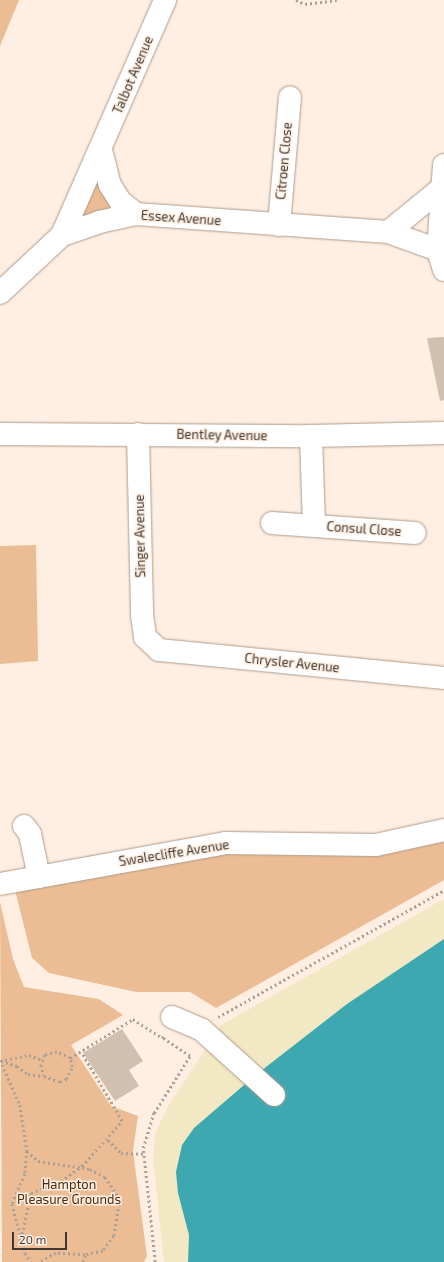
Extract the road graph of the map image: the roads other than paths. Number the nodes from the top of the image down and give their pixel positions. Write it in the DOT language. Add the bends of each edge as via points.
graph roads {
  1 [pos="164,0"];
  2 [pos="290,97"];
  3 [pos="101,150"];
  4 [pos="444,165"];
  5 [pos="442,188"];
  6 [pos="136,214"];
  7 [pos="278,225"];
  8 [pos="388,232"];
  9 [pos="62,235"];
  10 [pos="441,260"];
  11 [pos="0,293"];
  12 [pos="444,433"];
  13 [pos="0,434"];
  14 [pos="138,434"];
  15 [pos="311,436"];
  16 [pos="272,523"];
  17 [pos="314,525"];
  18 [pos="415,533"];
  19 [pos="145,637"];
  20 [pos="444,678"];
  21 [pos="444,830"];
  22 [pos="0,884"];
  23 [pos="172,1017"];
  24 [pos="274,1095"];
  1 -- 3 [label="street, Talbot Avenue"];
  2 -- 7 [label="street, Citroen Close"];
  3 -- 6 [label="street" via="110,185 120,201"];
  3 -- 9 [label="street, Talbot Avenue"];
  4 -- 5 [label="street"];
  5 -- 8 [label="street"];
  5 -- 10 [label="street"];
  6 -- 7 [label="street, Essex Avenue"];
  6 -- 9 [label="street, Essex Avenue" via="99,222"];
  7 -- 8 [label="street, Essex Avenue"];
  8 -- 10 [label="street, Essex Avenue"];
  9 -- 11 [label="street, Essex Avenue"];
  12 -- 15 [label="street, Bentley Avenue"];
  13 -- 14 [label="street, Bentley Avenue"];
  14 -- 15 [label="street, Bentley Avenue"];
  14 -- 19 [label="street, Singer Avenue" via="142,615"];
  15 -- 17 [label="street, Consul Close"];
  16 -- 17 [label="street, Consul Close"];
  17 -- 18 [label="street, Consul Close"];
  19 -- 20 [label="street, Chrysler Avenue" via="159,650"];
  21 -- 22 [label="street, Swalecliffe Avenue" via="376,846 225,843"];
  23 -- 24 [label="street" via="202,1030"];
}
